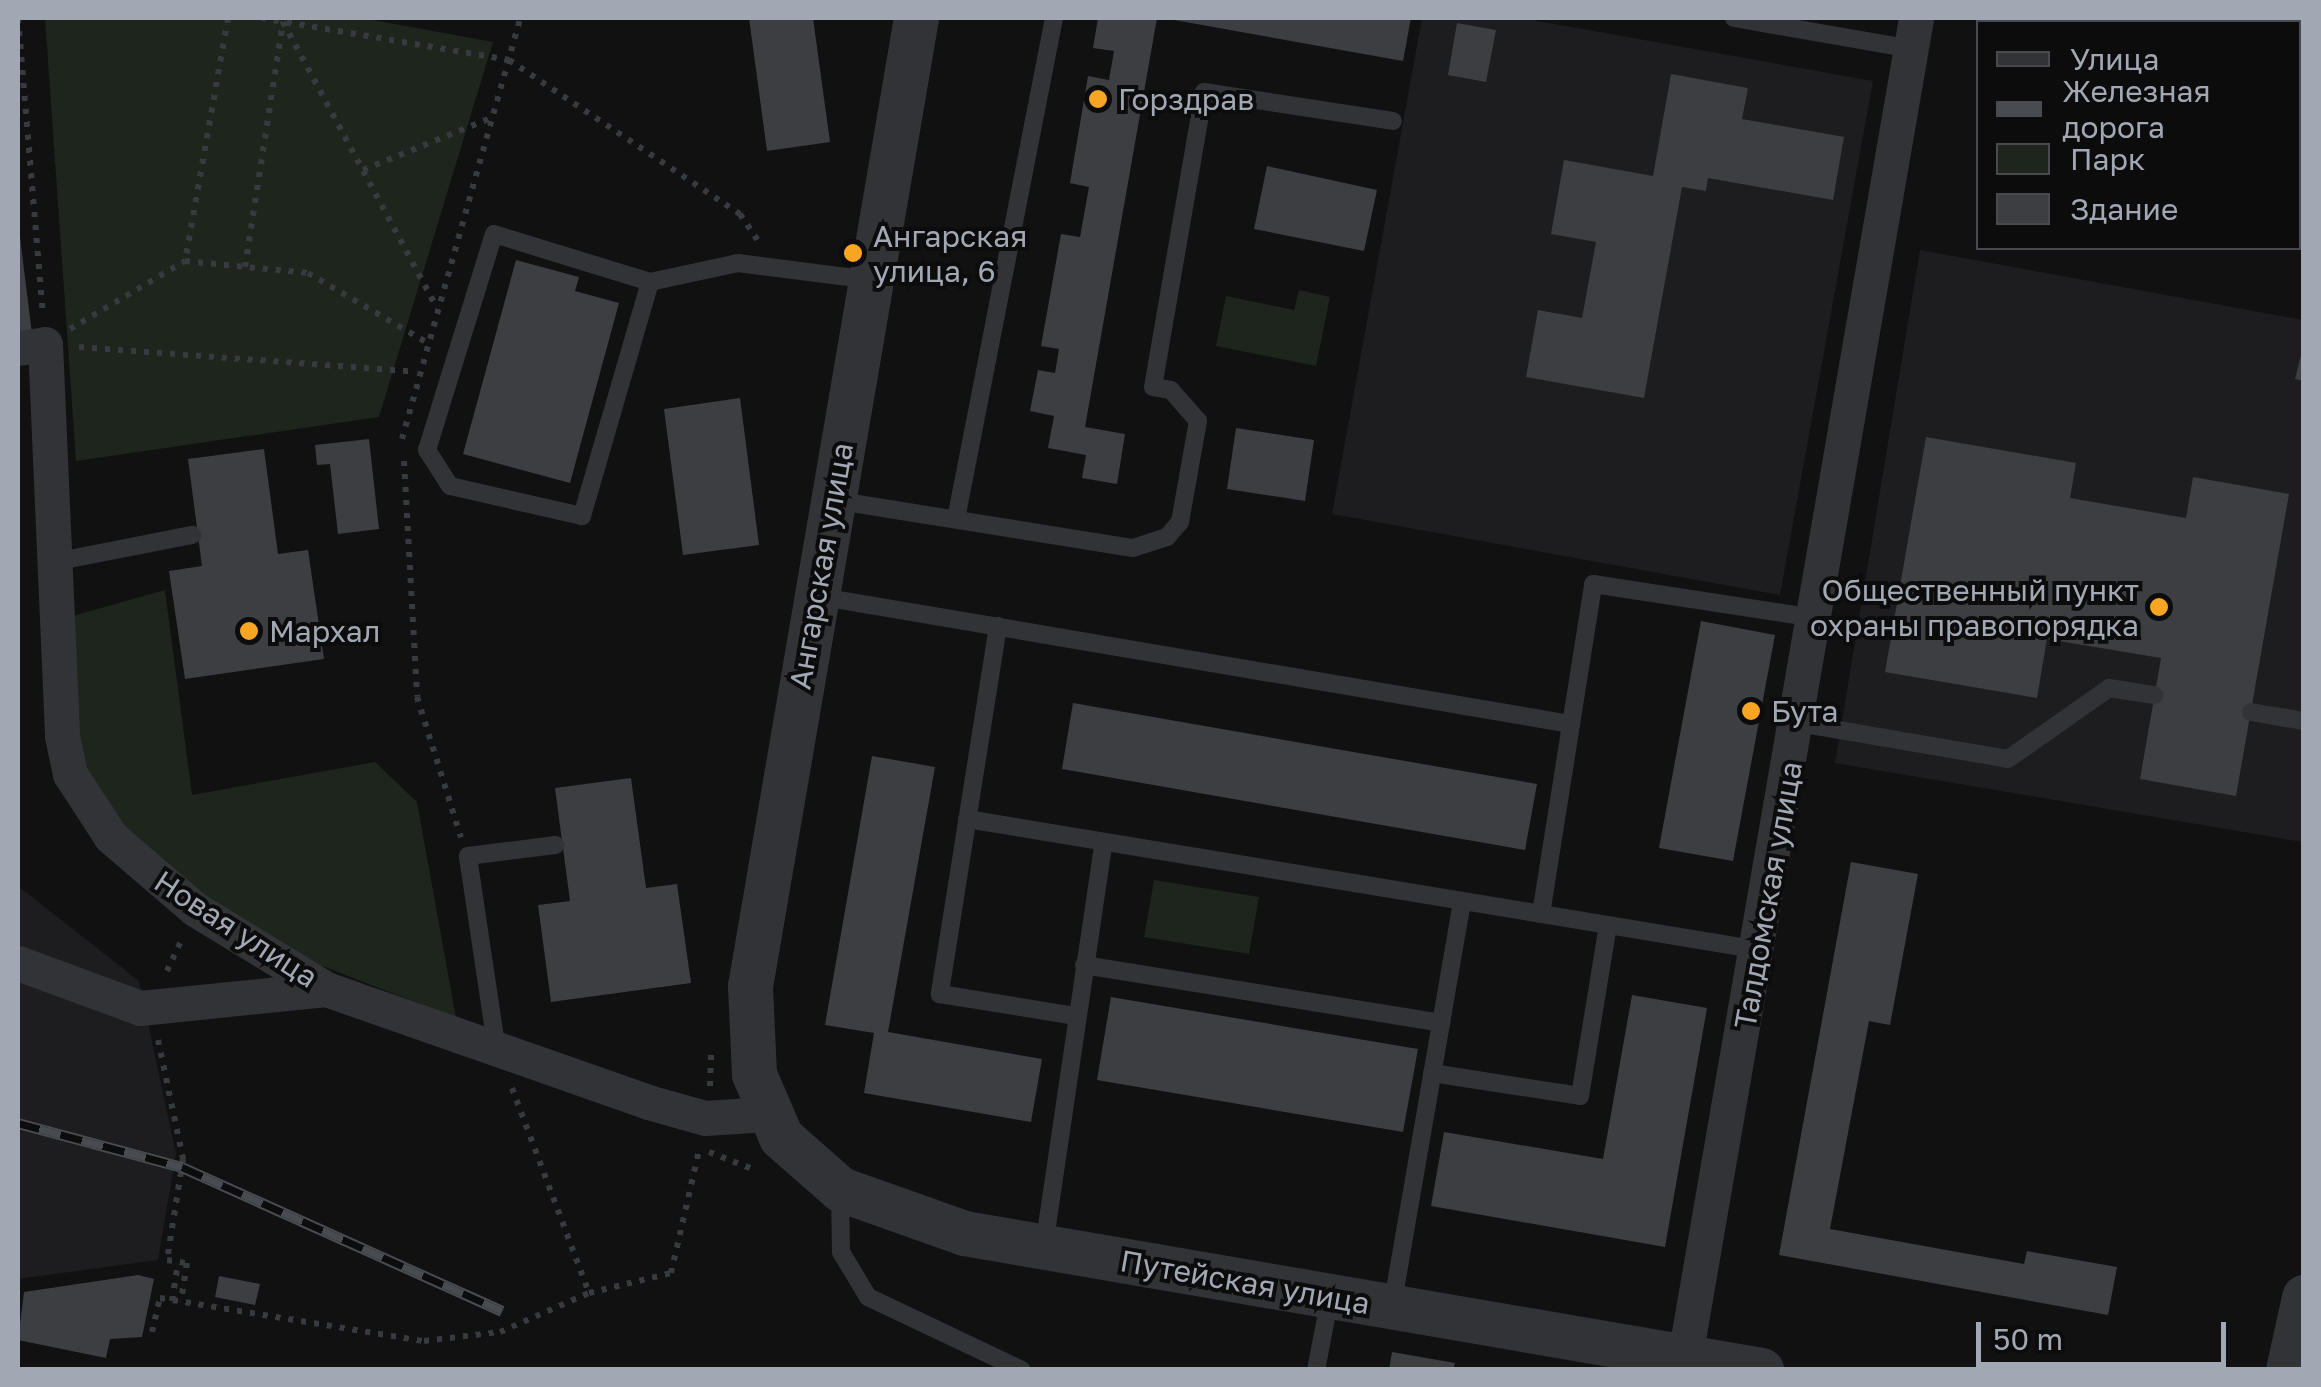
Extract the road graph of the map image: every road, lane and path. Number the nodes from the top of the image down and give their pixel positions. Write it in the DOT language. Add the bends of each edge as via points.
graph roads {
  1 [pos="18,18"];
  2 [pos="228,18"];
  3 [pos="261,18"];
  4 [pos="520,18"];
  5 [pos="916,18"];
  6 [pos="1054,18"];
  7 [pos="1734,18"];
  8 [pos="283,22"];
  9 [pos="1914,33"];
  10 [pos="509,60"];
  11 [pos="20,62"];
  12 [pos="492,118"];
  13 [pos="1394,121"];
  14 [pos="363,170"];
  15 [pos="185,261"];
  16 [pos="245,266"];
  17 [pos="775,268"];
  18 [pos="870,280"];
  19 [pos="650,282"];
  20 [pos="436,305"];
  21 [pos="426,342"];
  22 [pos="32,346"];
  23 [pos="416,372"];
  24 [pos="832,500"];
  25 [pos="956,519"];
  26 [pos="192,535"];
  27 [pos="54,562"];
  28 [pos="816,596"];
  29 [pos="1816,618"];
  30 [pos="998,626"];
  31 [pos="2154,695"];
  32 [pos="2251,712"];
  33 [pos="2304,721"];
  34 [pos="1798,723"];
  35 [pos="1571,724"];
  36 [pos="968,819"];
  37 [pos="1104,842"];
  38 [pos="554,845"];
  39 [pos="468,856"];
  40 [pos="1462,901"];
  41 [pos="195,909"];
  42 [pos="1541,914"];
  43 [pos="1608,925"];
  44 [pos="1760,950"];
  45 [pos="18,963"];
  46 [pos="1084,965"];
  47 [pos="326,988"];
  48 [pos="151,1008"];
  49 [pos="1076,1016"];
  50 [pos="1441,1023"];
  51 [pos="497,1052"];
  52 [pos="1432,1073"];
  53 [pos="766,1114"];
  54 [pos="755,1170"];
  55 [pos="840,1190"];
  56 [pos="1044,1246"];
  57 [pos="589,1293"];
  58 [pos="1330,1297"];
  59 [pos="2304,1297"];
  60 [pos="176,1301"];
  61 [pos="1392,1308"];
  62 [pos="152,1332"];
  63 [pos="1685,1356"];
  64 [pos="1022,1370"];
  65 [pos="1316,1370"];
  66 [pos="1762,1370"];
  67 [pos="2288,1370"];
  1 -- 11 [label="path"];
  2 -- 15 [label="path"];
  3 -- 8 [label="path"];
  4 -- 10 [label="path"];
  5 -- 18 [label="street, Ангарская улица"];
  6 -- 25 [label="lane"];
  7 -- 9 [label="lane"];
  8 -- 10 [label="path"];
  8 -- 14 [label="path"];
  8 -- 16 [label="path"];
  9 -- 29 [label="street, Талдомская улица"];
  10 -- 12 [label="path"];
  10 -- 17 [label="path" via="740,214"];
  11 -- 22 [label="path"];
  12 -- 14 [label="path"];
  12 -- 20 [label="path"];
  13 -- 25 [label="lane" via="1204,92 1154,387 1171,390 1198,422 1180,522 1166,537 1133,548"];
  14 -- 20 [label="path"];
  15 -- 16 [label="path"];
  15 -- 22 [label="path"];
  16 -- 21 [label="path" via="308,273"];
  17 -- 18 [label="lane"];
  17 -- 19 [label="lane" via="738,263"];
  18 -- 24 [label="street, Ангарская улица"];
  19 -- 19 [label="lane" via="494,234 427,450 450,486 582,516"];
  20 -- 21 [label="path"];
  21 -- 23 [label="path"];
  22 -- 23 [label="path"];
  22 -- 27 [label="street, Новая улица"];
  23 -- 39 [label="path" via="402,420 416,697"];
  24 -- 25 [label="lane"];
  24 -- 28 [label="street, Ангарская улица"];
  26 -- 27 [label="lane"];
  27 -- 41 [label="street, Новая улица" via="70,774 110,837"];
  28 -- 30 [label="lane"];
  28 -- 53 [label="street, Ангарская улица" via="750,986 747,1034"];
  29 -- 34 [label="street, Талдомская улица"];
  29 -- 35 [label="lane" via="1593,584"];
  30 -- 35 [label="lane"];
  30 -- 36 [label="lane"];
  31 -- 34 [label="lane" via="2109,688 2008,759"];
  32 -- 33 [label="lane"];
  34 -- 44 [label="street, Талдомская улица"];
  35 -- 42 [label="lane"];
  36 -- 37 [label="lane"];
  36 -- 49 [label="lane" via="940,994"];
  37 -- 40 [label="lane"];
  37 -- 46 [label="lane"];
  38 -- 39 [label="lane"];
  39 -- 51 [label="lane"];
  40 -- 42 [label="lane"];
  40 -- 50 [label="lane"];
  41 -- 47 [label="street, Новая улица"];
  41 -- 48 [label="path"];
  42 -- 43 [label="lane"];
  43 -- 44 [label="lane"];
  43 -- 52 [label="lane" via="1580,1096"];
  44 -- 63 [label="street, Талдомская улица"];
  45 -- 48 [label="street" via="78,992"];
  46 -- 49 [label="lane"];
  46 -- 50 [label="lane"];
  47 -- 48 [label="street"];
  47 -- 51 [label="street, Новая улица"];
  48 -- 60 [label="path" via="183,1159 167,1260 187,1263"];
  49 -- 56 [label="lane"];
  50 -- 52 [label="lane"];
  51 -- 53 [label="street, Новая улица" via="705,1118"];
  51 -- 57 [label="path"];
  52 -- 61 [label="lane"];
  53 -- 55 [label="street, Путейская улица" via="791,1150"];
  54 -- 57 [label="path" via="700,1148 670,1274"];
  55 -- 56 [label="street, Путейская улица" via="964,1233"];
  55 -- 64 [label="lane" via="841,1252 868,1297"];
  56 -- 58 [label="street, Путейская улица"];
  57 -- 60 [label="path" via="500,1332 424,1341"];
  58 -- 61 [label="street, Путейская улица"];
  58 -- 65 [label="lane"];
  59 -- 67 [label="street"];
  60 -- 62 [label="path" via="160,1298"];
  61 -- 63 [label="street, Путейская улица"];
  63 -- 66 [label="street, Путейская улица"];
}
